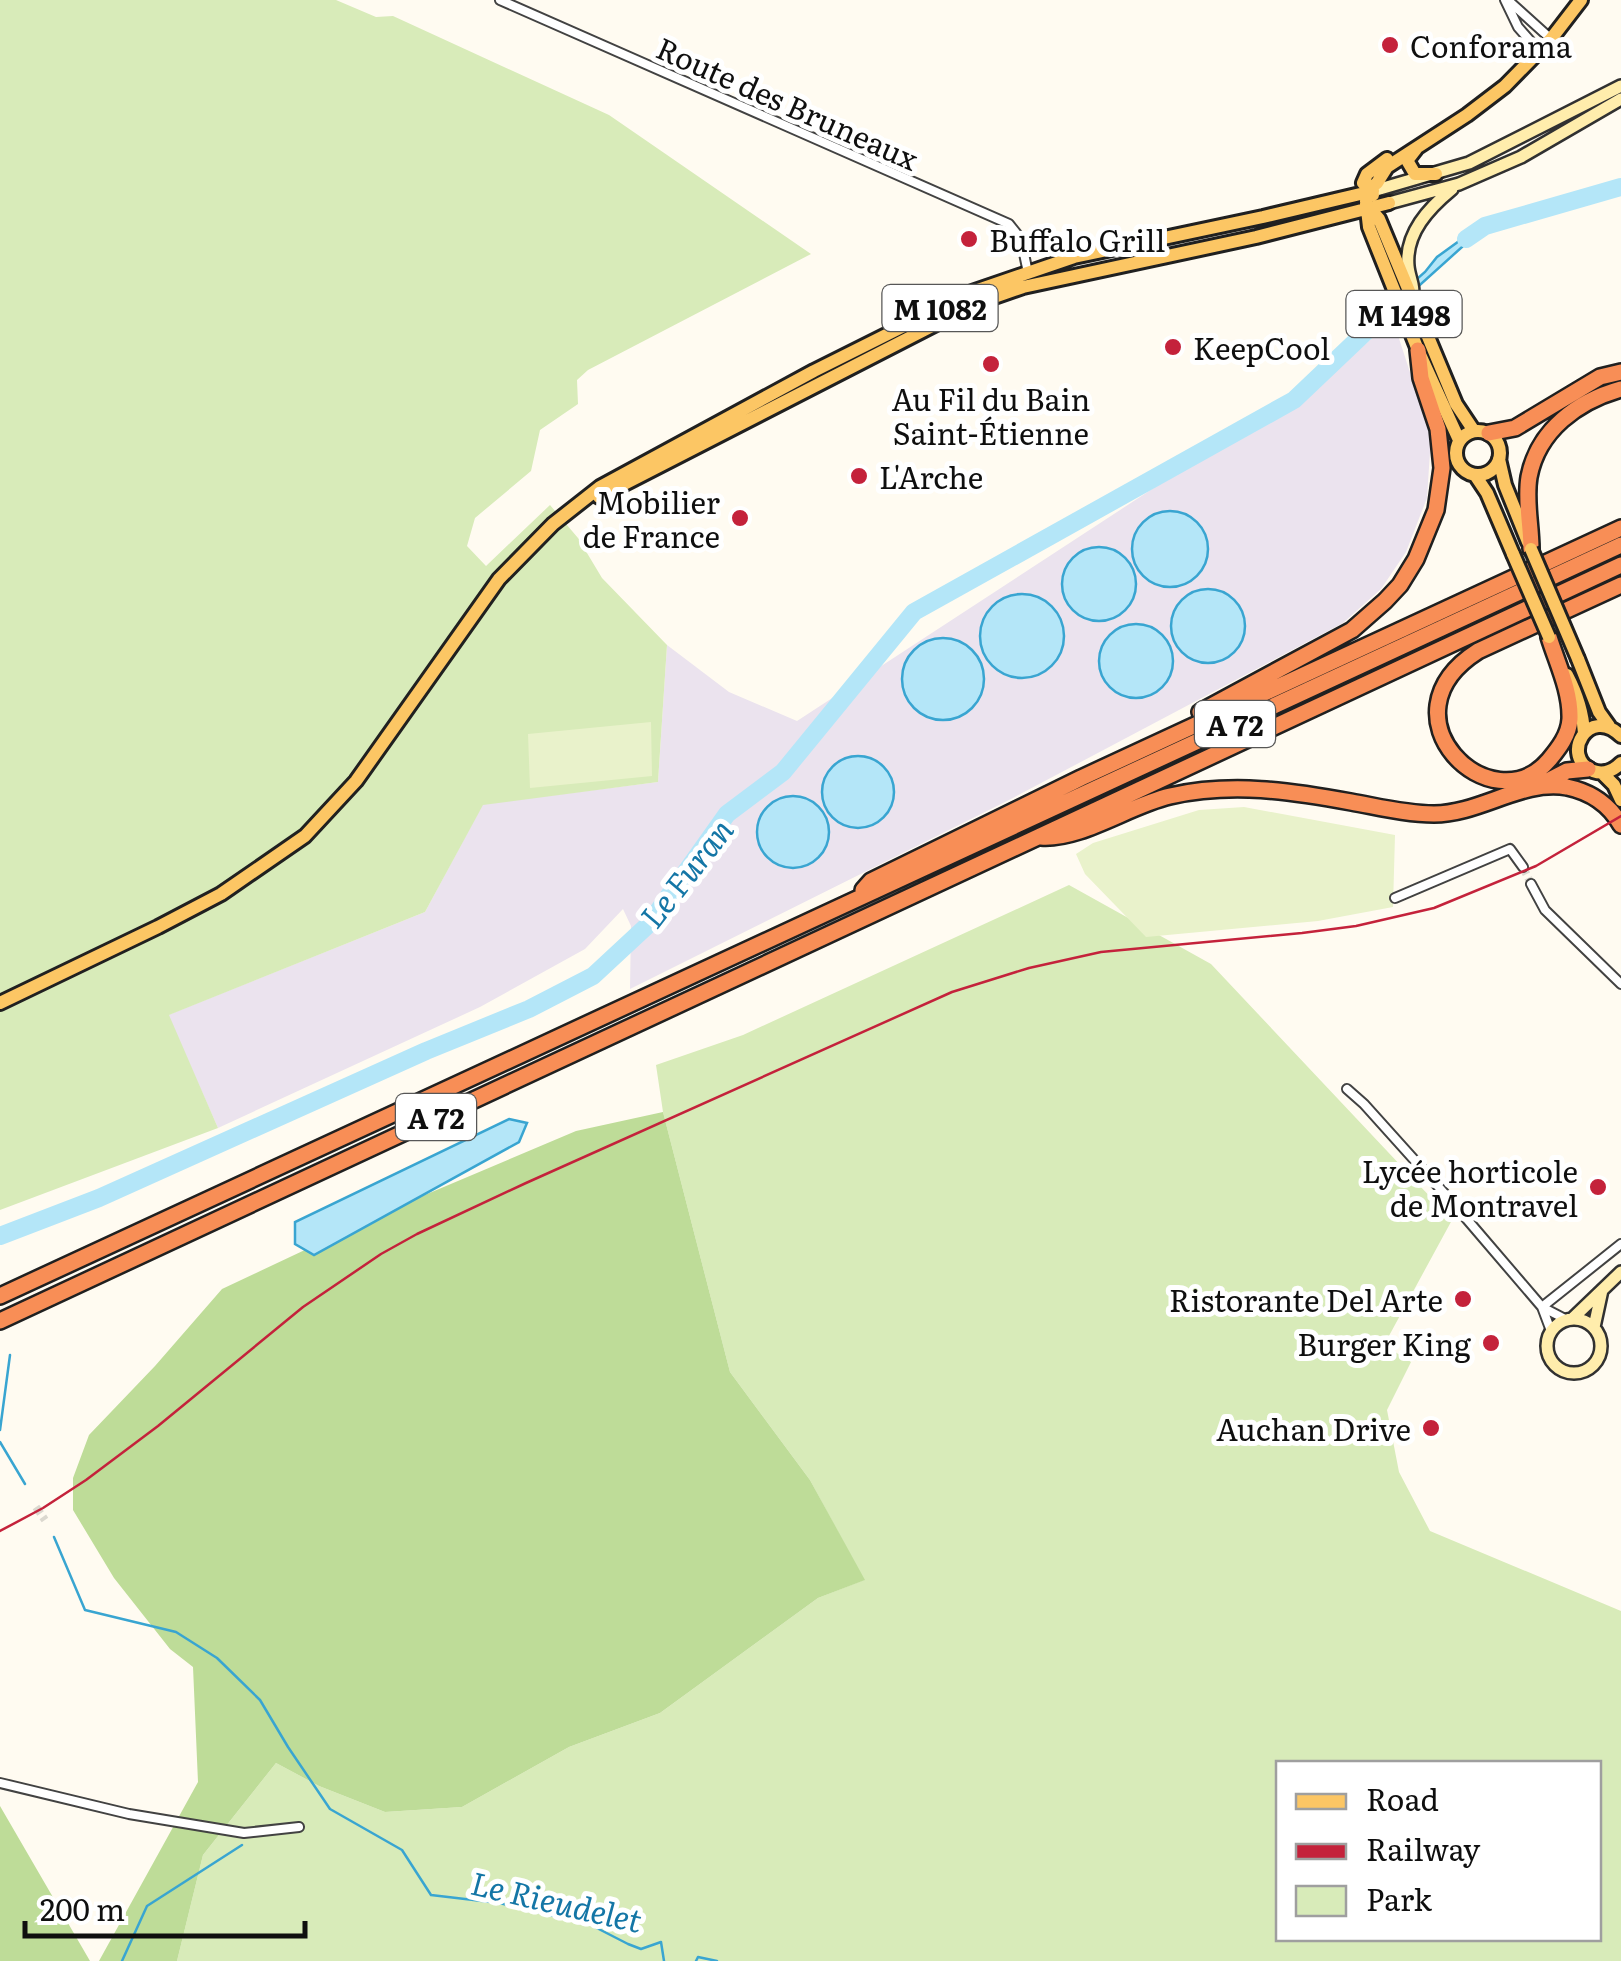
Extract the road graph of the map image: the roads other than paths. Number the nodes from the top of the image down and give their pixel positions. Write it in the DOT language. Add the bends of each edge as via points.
graph roads {
  1 [pos="500,0"];
  2 [pos="1506,0"];
  3 [pos="1581,0"];
  4 [pos="1551,39"];
  5 [pos="1540,52"];
  6 [pos="1621,86"];
  7 [pos="1621,99"];
  8 [pos="1421,143"];
  9 [pos="1436,174"];
  10 [pos="1459,184"];
  11 [pos="1371,201"];
  12 [pos="1320,221"];
  13 [pos="1104,251"];
  14 [pos="1110,268"];
  15 [pos="1026,280"];
  16 [pos="1412,298"];
  17 [pos="1418,350"];
  18 [pos="1621,372"];
  19 [pos="1621,389"];
  20 [pos="1482,432"];
  21 [pos="1459,440"];
  22 [pos="1499,460"];
  23 [pos="1475,475"];
  24 [pos="1621,528"];
  25 [pos="1621,545"];
  26 [pos="1531,549"];
  27 [pos="1621,565"];
  28 [pos="1621,585"];
  29 [pos="1549,636"];
  30 [pos="1608,726"];
  31 [pos="1584,733"];
  32 [pos="1621,736"];
  33 [pos="1621,762"];
  34 [pos="1595,771"];
  35 [pos="1081,778"];
  36 [pos="1537,787"];
  37 [pos="1621,800"];
  38 [pos="1621,824"];
  39 [pos="1038,837"];
  40 [pos="1523,867"];
  41 [pos="1531,884"];
  42 [pos="1395,898"];
  43 [pos="850,903"];
  44 [pos="1621,984"];
  45 [pos="0,1003"];
  46 [pos="1347,1089"];
  47 [pos="1621,1244"];
  48 [pos="1621,1272"];
  49 [pos="1602,1290"];
  50 [pos="0,1296"];
  51 [pos="1542,1307"];
  52 [pos="1569,1319"];
  53 [pos="0,1320"];
  54 [pos="1594,1327"];
  55 [pos="1552,1331"];
  56 [pos="0,1783"];
  57 [pos="299,1826"];
  1 -- 15 [label="street, Route des Bruneaux" via="1009,224 1022,239"];
  2 -- 4 [label="street"];
  2 -- 5 [label="street"];
  3 -- 4 [label="main road"];
  4 -- 5 [label="main road"];
  5 -- 8 [label="main road" via="1505,86"];
  6 -- 9 [label="main road"];
  7 -- 10 [label="main road, M 1082"];
  8 -- 9 [label="main road" via="1409,158 1412,171"];
  8 -- 11 [label="main road" via="1368,174"];
  9 -- 11 [label="main road"];
  10 -- 11 [label="main road, M 1082"];
  10 -- 16 [label="main road" via="1414,233"];
  11 -- 12 [label="main road, M 1082"];
  11 -- 12 [label="main road" via="1351,222"];
  11 -- 13 [label="main road, M 1082"];
  11 -- 16 [label="main road, M 1498"];
  11 -- 17 [label="main road, M 1498"];
  12 -- 14 [label="main road, M 1082"];
  13 -- 14 [label="main road"];
  13 -- 15 [label="main road, M 1082"];
  14 -- 15 [label="main road, M 1082"];
  15 -- 45 [label="main road, M 1082" via="574,509 498,578 356,781 304,836 221,894"];
  16 -- 20 [label="main road, M 1498" via="1456,404"];
  17 -- 21 [label="main road, M 1498"];
  17 -- 35 [label="highway" via="1442,468 1428,534 1400,585 1334,641"];
  18 -- 20 [label="highway" via="1600,377 1515,428"];
  19 -- 26 [label="highway" via="1582,404 1542,444 1530,475"];
  20 -- 21 [label="main road"];
  20 -- 22 [label="main road" via="1499,446"];
  21 -- 23 [label="main road" via="1456,462"];
  22 -- 23 [label="main road" via="1487,474"];
  22 -- 26 [label="main road"];
  23 -- 29 [label="main road, bridge"];
  24 -- 35 [label="highway"];
  25 -- 43 [label="highway, A 72"];
  26 -- 30 [label="main road, bridge"];
  27 -- 39 [label="highway, A 72"];
  28 -- 29 [label="highway" via="1462,661 1437,714 1441,736 1469,770 1506,780 1525,777 1561,746 1570,724 1569,700"];
  29 -- 31 [label="main road" via="1577,696"];
  30 -- 31 [label="main road"];
  30 -- 32 [label="main road"];
  31 -- 34 [label="main road" via="1579,758"];
  33 -- 34 [label="main road"];
  34 -- 36 [label="highway" via="1568,770"];
  34 -- 37 [label="main road"];
  35 -- 43 [label="highway" via="872,882"];
  36 -- 38 [label="highway" via="1591,794"];
  36 -- 39 [label="highway" via="1437,814 1234,788 1170,796 1059,838"];
  39 -- 53 [label="highway, A 72"];
  40 -- 42 [label="street" via="1510,850"];
  41 -- 44 [label="street" via="1546,910"];
  43 -- 50 [label="highway, A 72"];
  46 -- 51 [label="street"];
  47 -- 51 [label="street"];
  48 -- 49 [label="main road"];
  49 -- 52 [label="main road"];
  49 -- 54 [label="main road"];
  51 -- 52 [label="street"];
  51 -- 55 [label="street"];
  52 -- 54 [label="main road"];
  52 -- 55 [label="main road"];
  54 -- 55 [label="main road" via="1600,1354 1576,1374 1550,1359"];
  56 -- 57 [label="street" via="244,1833"];
}
